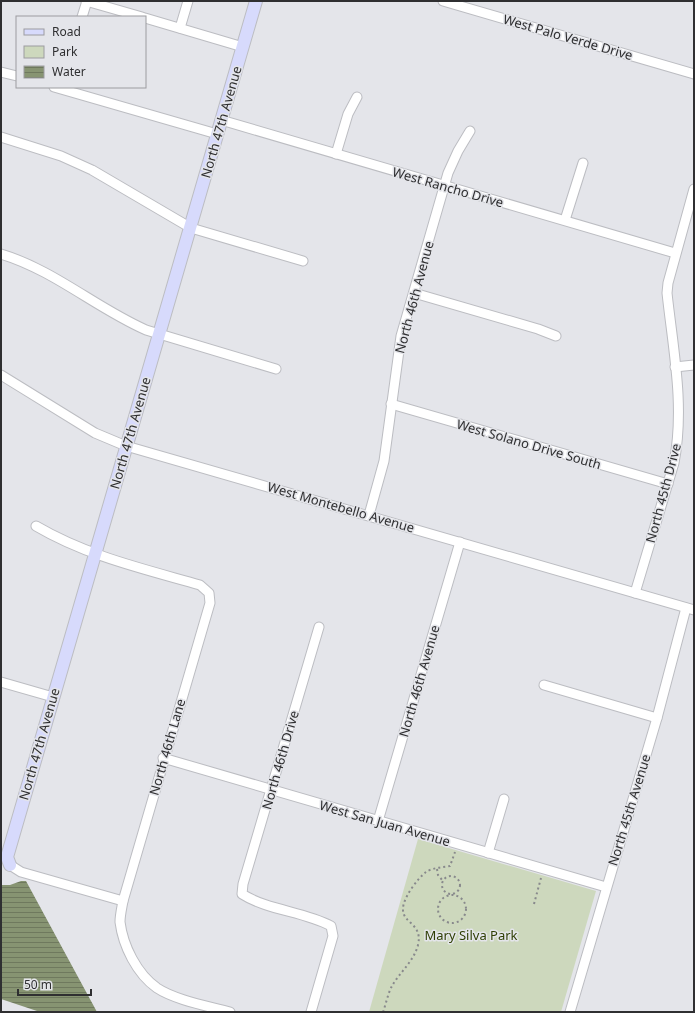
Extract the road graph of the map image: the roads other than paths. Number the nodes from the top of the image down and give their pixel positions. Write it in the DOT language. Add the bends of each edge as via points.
graph roads {
  1 [pos="86,1"];
  2 [pos="188,1"];
  3 [pos="256,1"];
  4 [pos="443,1"];
  5 [pos="82,16"];
  6 [pos="138,16"];
  7 [pos="146,18"];
  8 [pos="180,28"];
  9 [pos="243,47"];
  10 [pos="1,72"];
  11 [pos="694,74"];
  12 [pos="16,76"];
  13 [pos="59,88"];
  14 [pos="357,97"];
  15 [pos="221,120"];
  16 [pos="470,131"];
  17 [pos="217,134"];
  18 [pos="1,137"];
  19 [pos="336,154"];
  20 [pos="583,163"];
  21 [pos="444,186"];
  22 [pos="694,189"];
  23 [pos="565,220"];
  24 [pos="191,228"];
  25 [pos="675,253"];
  26 [pos="1,254"];
  27 [pos="303,261"];
  28 [pos="414,293"];
  29 [pos="159,335"];
  30 [pos="556,336"];
  31 [pos="694,365"];
  32 [pos="675,367"];
  33 [pos="276,369"];
  34 [pos="1,375"];
  35 [pos="391,404"];
  36 [pos="126,446"];
  37 [pos="668,484"];
  38 [pos="369,515"];
  39 [pos="36,526"];
  40 [pos="460,542"];
  41 [pos="95,555"];
  42 [pos="635,593"];
  43 [pos="690,609"];
  44 [pos="319,627"];
  45 [pos="1,682"];
  46 [pos="544,686"];
  47 [pos="53,697"];
  48 [pos="657,718"];
  49 [pos="164,758"];
  50 [pos="271,790"];
  51 [pos="504,799"];
  52 [pos="378,821"];
  53 [pos="488,853"];
  54 [pos="10,865"];
  55 [pos="606,887"];
  56 [pos="122,901"];
  57 [pos="230,1012"];
  58 [pos="311,1012"];
  59 [pos="570,1012"];
  1 -- 5 [label="street"];
  1 -- 6 [label="street"];
  2 -- 8 [label="street"];
  3 -- 9 [label="street, North 47th Avenue"];
  4 -- 11 [label="street, West Palo Verde Drive"];
  7 -- 8 [label="street"];
  8 -- 9 [label="street"];
  9 -- 15 [label="street, North 47th Avenue"];
  10 -- 12 [label="street"];
  13 -- 17 [label="street"];
  14 -- 19 [label="street" via="348,114"];
  15 -- 17 [label="street, North 47th Avenue"];
  15 -- 19 [label="street, West Rancho Drive"];
  16 -- 21 [label="street, North 46th Avenue" via="458,151"];
  17 -- 24 [label="street, North 47th Avenue"];
  18 -- 24 [label="street" via="61,156 92,170"];
  19 -- 21 [label="street, West Rancho Drive"];
  20 -- 23 [label="street"];
  21 -- 23 [label="street, West Rancho Drive"];
  21 -- 28 [label="street, North 46th Avenue"];
  22 -- 25 [label="street, North 45th Drive"];
  23 -- 25 [label="street, West Rancho Drive"];
  24 -- 27 [label="street"];
  24 -- 29 [label="street, North 47th Avenue"];
  25 -- 32 [label="street, North 45th Drive" via="667,293"];
  26 -- 29 [label="street" via="47,272 130,323"];
  28 -- 30 [label="street"];
  28 -- 35 [label="street, North 46th Avenue" via="401,336"];
  29 -- 33 [label="street"];
  29 -- 36 [label="street, North 47th Avenue"];
  31 -- 32 [label="street"];
  32 -- 37 [label="street, North 45th Drive" via="679,408 678,429 676,455"];
  34 -- 36 [label="street, West Montebello Avenue" via="96,433"];
  35 -- 37 [label="street, West Solano Drive South"];
  35 -- 38 [label="street, North 46th Avenue" via="384,461"];
  36 -- 38 [label="street, West Montebello Avenue"];
  36 -- 41 [label="street, North 47th Avenue"];
  37 -- 42 [label="street, North 45th Drive"];
  38 -- 40 [label="street, West Montebello Avenue"];
  39 -- 41 [label="street"];
  40 -- 42 [label="street, West Montebello Avenue"];
  40 -- 52 [label="street, North 46th Avenue"];
  41 -- 47 [label="street, North 47th Avenue"];
  41 -- 49 [label="street, North 46th Lane" via="200,585 209,592 210,604"];
  42 -- 43 [label="street, West Montebello Avenue"];
  43 -- 48 [label="street, North 45th Avenue"];
  44 -- 50 [label="street, North 46th Drive"];
  45 -- 47 [label="street"];
  46 -- 48 [label="street"];
  47 -- 54 [label="street, North 47th Avenue" via="7,857"];
  48 -- 55 [label="street, North 45th Avenue"];
  49 -- 50 [label="street, West San Juan Avenue"];
  49 -- 56 [label="street, North 46th Lane"];
  50 -- 52 [label="street, West San Juan Avenue"];
  50 -- 58 [label="street, North 46th Drive" via="242,894 254,901 320,920 331,926 333,936"];
  51 -- 53 [label="street"];
  52 -- 53 [label="street, West San Juan Avenue"];
  53 -- 55 [label="street, West San Juan Avenue"];
  54 -- 56 [label="street" via="21,872"];
  55 -- 59 [label="street, North 45th Avenue"];
  56 -- 57 [label="street, North 46th Lane" via="120,921 124,942 143,976 157,988 172,995"];
}
